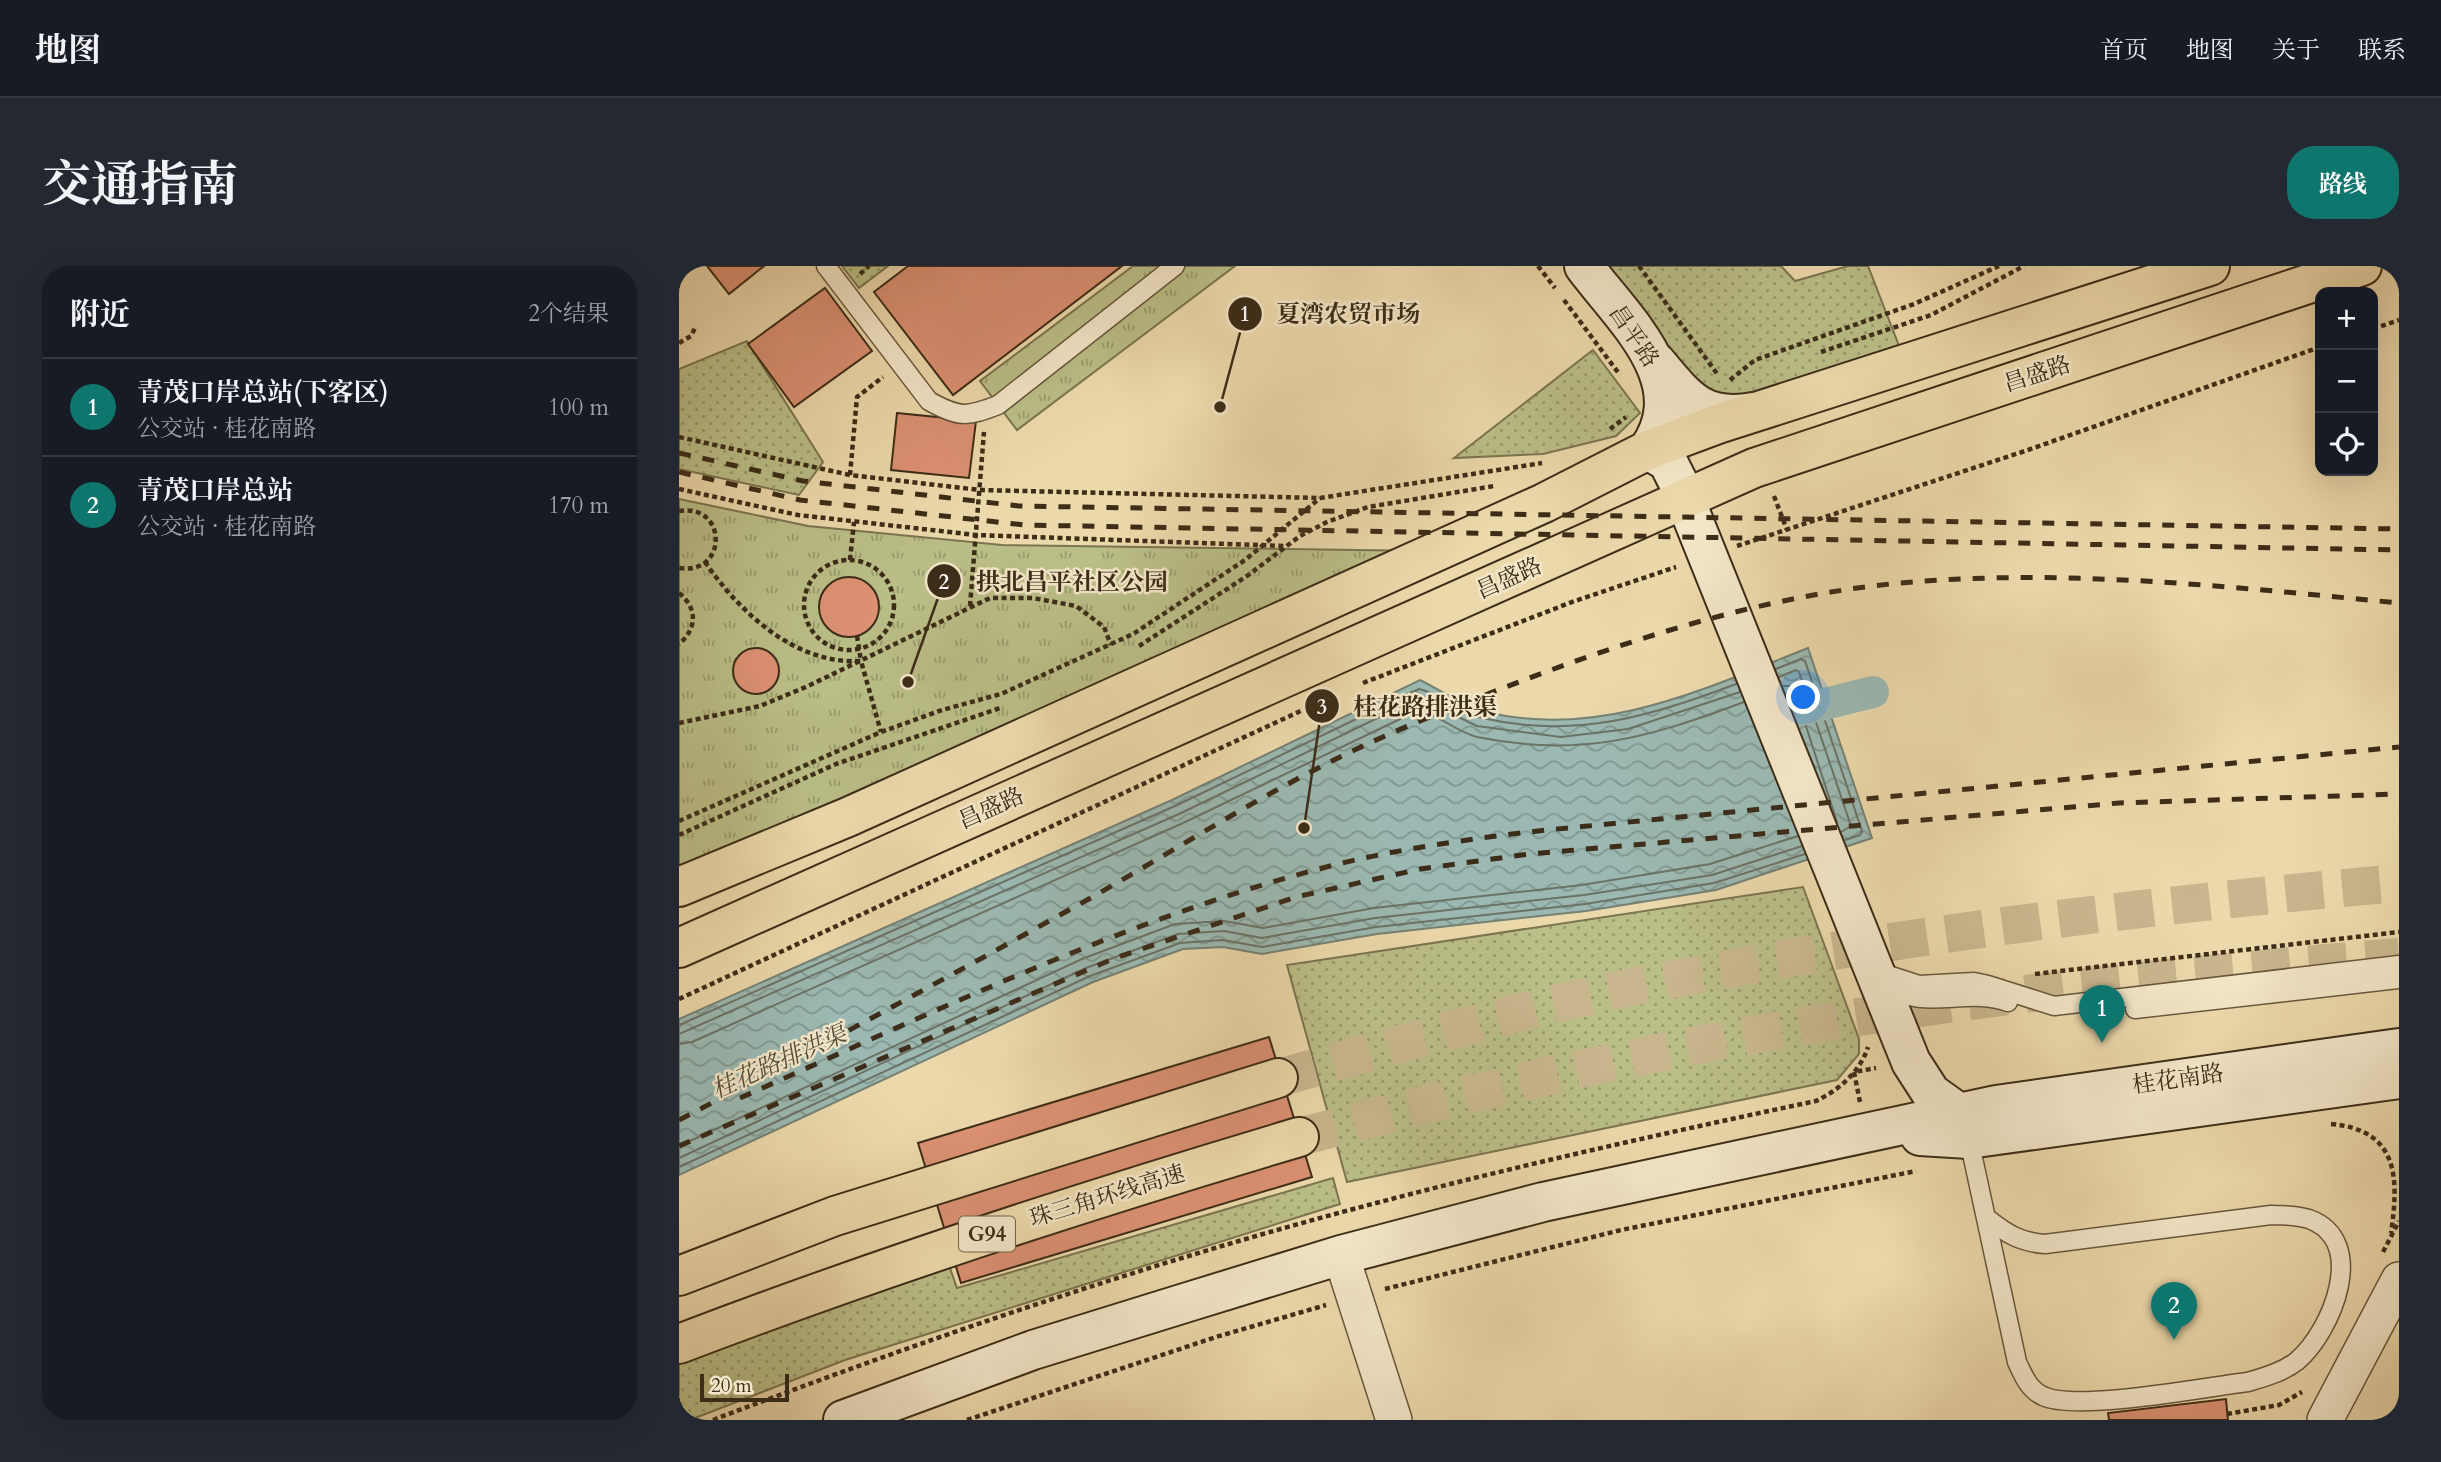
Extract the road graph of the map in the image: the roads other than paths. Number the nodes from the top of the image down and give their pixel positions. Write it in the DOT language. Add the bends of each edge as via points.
graph roads {
  1 [pos="827,266"];
  2 [pos="1175,266"];
  3 [pos="1584,266"];
  4 [pos="2210,266"];
  5 [pos="2362,266"];
  6 [pos="1641,373"];
  7 [pos="1758,393"];
  8 [pos="1665,444"];
  9 [pos="1748,471"];
  10 [pos="1681,491"];
  11 [pos="1707,556"];
  12 [pos="679,887"];
  13 [pos="679,948"];
  14 [pos="2399,965"];
  15 [pos="1876,975"];
  16 [pos="2399,979"];
  17 [pos="2399,1048"];
  18 [pos="1911,1062"];
  19 [pos="1278,1078"];
  20 [pos="2399,1079"];
  21 [pos="1866,1134"];
  22 [pos="1299,1137"];
  23 [pos="1967,1138"];
  24 [pos="1988,1219"];
  25 [pos="1341,1255"];
  26 [pos="679,1276"];
  27 [pos="2399,1280"];
  28 [pos="679,1344"];
  29 [pos="843,1420"];
  30 [pos="1394,1420"];
  31 [pos="2325,1420"];
  1 -- 2 [label="lane" via="929,401 953,415 998,405"];
  3 -- 6 [label="street, 昌平路"];
  4 -- 7 [label="main road"];
  5 -- 9 [label="main road, 昌盛路"];
  6 -- 7 [label="street" via="1723,415"];
  6 -- 8 [label="street, 昌平路" via="1665,401 1661,429"];
  6 -- 8 [label="street" via="1681,402 1684,426"];
  7 -- 8 [label="main road"];
  8 -- 10 [label="street"];
  8 -- 12 [label="main road" via="848,817"];
  9 -- 10 [label="main road, 昌盛路"];
  9 -- 11 [label="street" via="1721,488 1707,513"];
  10 -- 11 [label="street"];
  10 -- 13 [label="main road, 昌盛路"];
  11 -- 15 [label="street"];
  14 -- 15 [label="lane" via="2054,1006 1974,982 1919,985"];
  15 -- 16 [label="lane" via="1904,996 1996,998 2033,1013 2061,1017"];
  15 -- 18 [label="street"];
  17 -- 23 [label="street, 桂花南路" via="2020,1101"];
  18 -- 21 [label="street" via="1910,1083 1902,1102"];
  18 -- 23 [label="street"];
  19 -- 26 [label="main road" via="835,1216"];
  20 -- 23 [label="street, 桂花南路"];
  21 -- 23 [label="street"];
  21 -- 25 [label="street" via="1634,1181"];
  22 -- 28 [label="main road, 珠三角环线高速 / G94" via="1090,1199"];
  23 -- 24 [label="lane"];
  24 -- 24 [label="lane" via="2017,1362 2032,1388 2049,1398 2083,1402 2269,1376 2297,1361 2312,1345 2335,1300 2340,1274 2335,1239 2307,1218 2271,1215 2045,1244 2007,1235"];
  25 -- 29 [label="street" via="1034,1350"];
  25 -- 30 [label="street"];
  27 -- 31 [label="street"];
}
